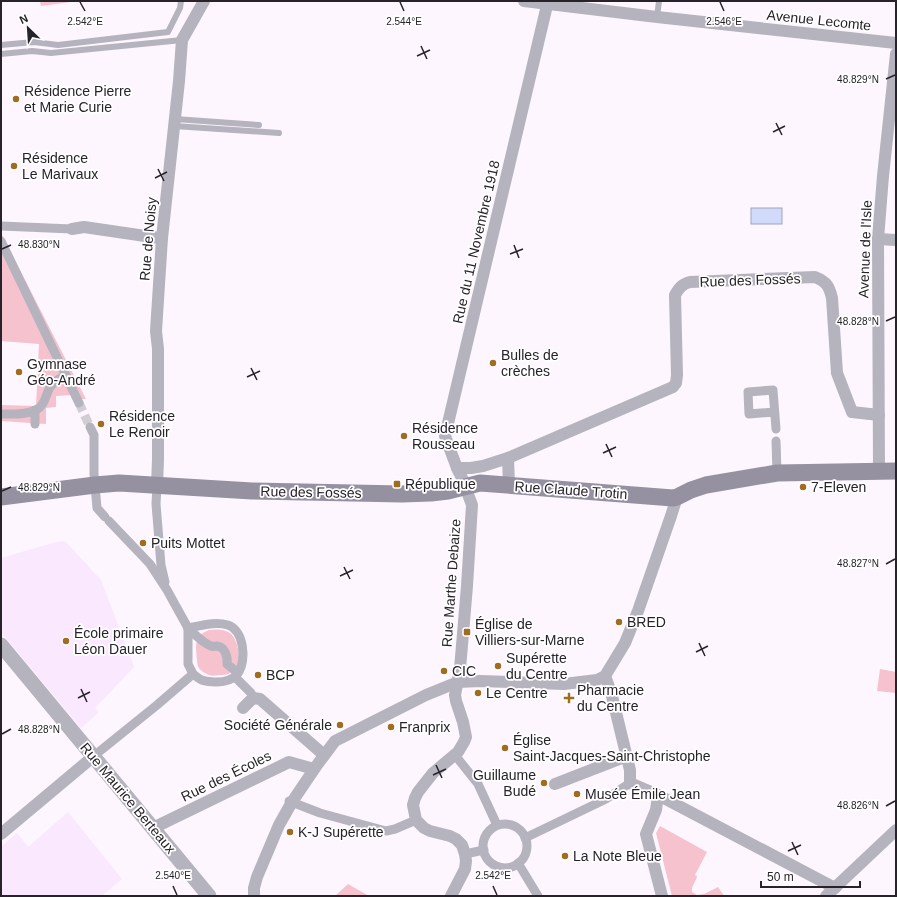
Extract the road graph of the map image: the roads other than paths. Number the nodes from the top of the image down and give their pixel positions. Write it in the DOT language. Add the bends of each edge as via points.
graph roads {
  1 [pos="180,1"];
  2 [pos="204,1"];
  3 [pos="524,1"];
  4 [pos="659,1"];
  5 [pos="548,3"];
  6 [pos="657,17"];
  7 [pos="182,40"];
  8 [pos="896,43"];
  9 [pos="1,45"];
  10 [pos="1,54"];
  11 [pos="896,54"];
  12 [pos="175,122"];
  13 [pos="260,124"];
  14 [pos="279,133"];
  15 [pos="1,226"];
  16 [pos="72,229"];
  17 [pos="162,238"];
  18 [pos="878,239"];
  19 [pos="1,240"];
  20 [pos="896,240"];
  21 [pos="66,375"];
  22 [pos="79,403"];
  23 [pos="35,410"];
  24 [pos="774,412"];
  25 [pos="1,414"];
  26 [pos="879,415"];
  27 [pos="35,424"];
  28 [pos="90,427"];
  29 [pos="776,429"];
  30 [pos="776,441"];
  31 [pos="508,458"];
  32 [pos="457,468"];
  33 [pos="888,471"];
  34 [pos="778,473"];
  35 [pos="95,484"];
  36 [pos="157,486"];
  37 [pos="509,486"];
  38 [pos="466,487"];
  39 [pos="1,497"];
  40 [pos="677,497"];
  41 [pos="167,590"];
  42 [pos="188,628"];
  43 [pos="1,645"];
  44 [pos="193,674"];
  45 [pos="237,675"];
  46 [pos="605,676"];
  47 [pos="458,682"];
  48 [pos="253,698"];
  49 [pos="242,708"];
  50 [pos="456,753"];
  51 [pos="97,754"];
  52 [pos="324,755"];
  53 [pos="627,756"];
  54 [pos="314,768"];
  55 [pos="630,783"];
  56 [pos="555,784"];
  57 [pos="658,795"];
  58 [pos="290,802"];
  59 [pos="416,820"];
  60 [pos="497,825"];
  61 [pos="153,828"];
  62 [pos="896,830"];
  63 [pos="1,834"];
  64 [pos="525,838"];
  65 [pos="484,850"];
  66 [pos="465,854"];
  67 [pos="518,863"];
  68 [pos="831,892"];
  69 [pos="210,896"];
  70 [pos="254,896"];
  71 [pos="451,896"];
  72 [pos="538,896"];
  73 [pos="662,896"];
  1 -- 9 [label="lane" via="180,8 168,32 58,45 34,42"];
  2 -- 7 [label="street, Rue de Noisy"];
  3 -- 5 [label="street, Avenue Lecomte"];
  4 -- 6 [label="lane"];
  5 -- 6 [label="street, Avenue Lecomte"];
  5 -- 32 [label="street, Rue du 11 Novembre 1918" via="445,436"];
  6 -- 8 [label="street, Avenue Lecomte"];
  7 -- 10 [label="lane" via="51,53 32,50"];
  7 -- 12 [label="street, Rue de Noisy"];
  11 -- 18 [label="street, Avenue de l'Isle"];
  12 -- 13 [label="lane"];
  12 -- 14 [label="lane"];
  12 -- 17 [label="street, Rue de Noisy"];
  15 -- 16 [label="street"];
  16 -- 17 [label="street" via="84,227"];
  17 -- 36 [label="street, Rue de Noisy" via="156,331"];
  18 -- 20 [label="street"];
  18 -- 26 [label="street, Avenue de l'Isle"];
  19 -- 21 [label="street"];
  21 -- 22 [label="street"];
  21 -- 23 [label="street" via="51,386 42,404"];
  23 -- 25 [label="street"];
  23 -- 27 [label="street"];
  24 -- 29 [label="street"];
  26 -- 31 [label="street, Rue des Fossés" via="852,412 836,373 832,298 830,288 823,281 815,277 690,282 684,284 676,295 677,375 673,387"];
  26 -- 33 [label="street, Avenue de l'Isle"];
  28 -- 35 [label="street" via="94,435"];
  30 -- 34 [label="street"];
  31 -- 32 [label="street, Rue des Fossés" via="483,466"];
  31 -- 37 [label="street"];
  32 -- 38 [label="street, Rue du 11 Novembre 1918"];
  33 -- 34 [label="main road"];
  34 -- 40 [label="main road" via="706,485"];
  35 -- 36 [label="main road, Rue des Fossés"];
  35 -- 39 [label="main road, Rue des Fossés"];
  35 -- 41 [label="street" via="97,508 150,564"];
  36 -- 38 [label="main road, Rue des Fossés" via="402,494 431,493"];
  36 -- 41 [label="street" via="161,565"];
  37 -- 38 [label="main road, Rue Claude Trotin" via="480,484"];
  37 -- 40 [label="main road, Rue Claude Trotin"];
  38 -- 47 [label="street, Rue Marthe Debaize" via="472,505"];
  40 -- 46 [label="street" via="636,618 625,643"];
  41 -- 42 [label="street"];
  42 -- 44 [label="street" via="188,664"];
  42 -- 45 [label="street" via="212,647 222,649 227,656 227,664"];
  42 -- 45 [label="street" via="215,623 229,625 236,630 242,641 243,664"];
  43 -- 51 [label="street, Rue Maurice Berteaux"];
  44 -- 45 [label="street" via="202,681 222,682"];
  44 -- 51 [label="street"];
  45 -- 48 [label="street"];
  46 -- 47 [label="street" via="597,680 564,684"];
  46 -- 53 [label="street"];
  47 -- 50 [label="street, Rue Marthe Debaize" via="455,695 466,737"];
  47 -- 52 [label="street" via="426,695 335,741"];
  48 -- 49 [label="street"];
  48 -- 52 [label="street" via="260,699"];
  50 -- 59 [label="street" via="433,773 418,792 413,805"];
  50 -- 60 [label="street" via="478,784"];
  51 -- 61 [label="street, Rue Maurice Berteaux"];
  51 -- 63 [label="street"];
  52 -- 54 [label="street"];
  53 -- 55 [label="street"];
  53 -- 56 [label="street"];
  54 -- 58 [label="street"];
  54 -- 61 [label="street, Rue des Écoles" via="289,762"];
  55 -- 57 [label="street"];
  55 -- 64 [label="street" via="606,799"];
  57 -- 68 [label="street"];
  57 -- 73 [label="street" via="656,810 646,834"];
  58 -- 59 [label="street" via="386,831"];
  58 -- 70 [label="street" via="257,877"];
  59 -- 66 [label="street" via="430,831 456,840 462,845"];
  60 -- 64 [label="street" via="511,825 522,832"];
  60 -- 65 [label="street" via="487,833"];
  61 -- 69 [label="street, Rue Maurice Berteaux"];
  62 -- 68 [label="street"];
  64 -- 67 [label="street" via="526,852"];
  65 -- 66 [label="street"];
  65 -- 67 [label="street" via="492,864 505,867"];
  66 -- 71 [label="street" via="465,869"];
  67 -- 72 [label="street"];
}
